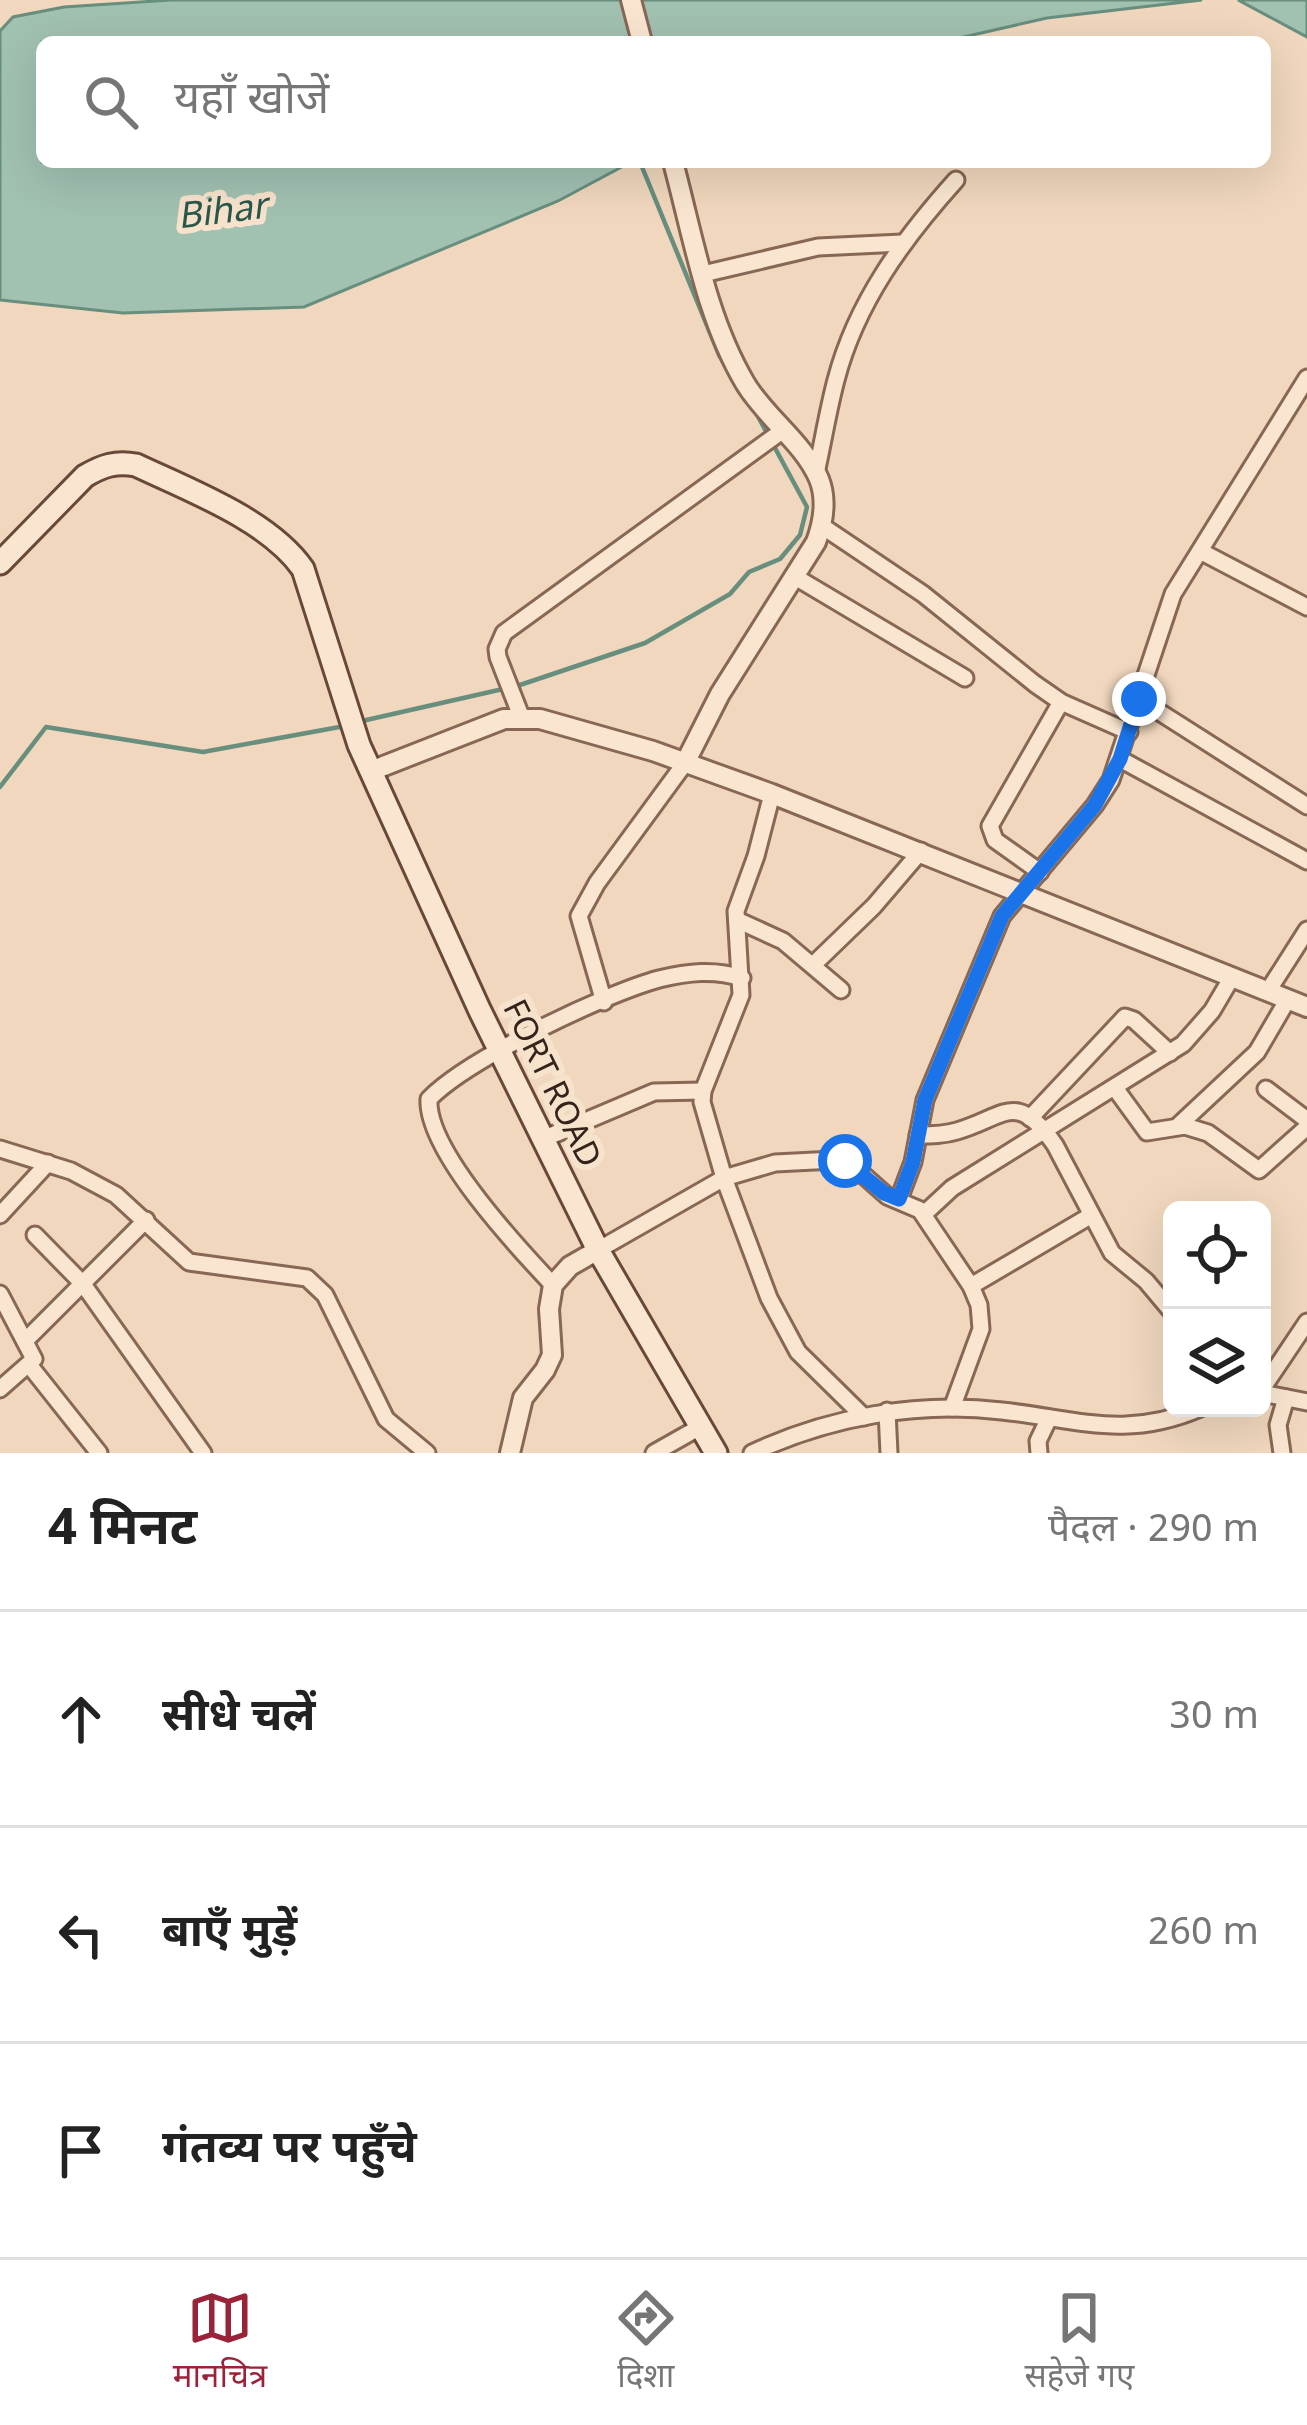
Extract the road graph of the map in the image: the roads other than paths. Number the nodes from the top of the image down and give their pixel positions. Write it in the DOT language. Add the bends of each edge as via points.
graph roads {
  1 [pos="631,0"];
  2 [pos="640,36"];
  3 [pos="675,169"];
  4 [pos="956,180"];
  5 [pos="902,243"];
  6 [pos="703,274"];
  7 [pos="1307,377"];
  8 [pos="782,431"];
  9 [pos="816,472"];
  10 [pos="822,526"];
  11 [pos="1200,550"];
  12 [pos="0,563"];
  13 [pos="797,578"];
  14 [pos="1307,607"];
  15 [pos="964,678"];
  16 [pos="1139,699"];
  17 [pos="1061,701"];
  18 [pos="521,716"];
  19 [pos="1129,732"];
  20 [pos="1120,759"];
  21 [pos="685,763"];
  22 [pos="371,770"];
  23 [pos="772,794"];
  24 [pos="1307,806"];
  25 [pos="921,850"];
  26 [pos="1307,861"];
  27 [pos="1040,872"];
  28 [pos="1024,892"];
  29 [pos="737,920"];
  30 [pos="1307,930"];
  31 [pos="814,964"];
  32 [pos="1232,977"];
  33 [pos="742,978"];
  34 [pos="842,990"];
  35 [pos="1268,992"];
  36 [pos="1288,999"];
  37 [pos="604,1002"];
  38 [pos="1307,1007"];
  39 [pos="499,1049"];
  40 [pos="1170,1053"];
  41 [pos="1115,1088"];
  42 [pos="1266,1089"];
  43 [pos="703,1091"];
  44 [pos="1030,1118"];
  45 [pos="1307,1124"];
  46 [pos="1179,1125"];
  47 [pos="1045,1131"];
  48 [pos="918,1135"];
  49 [pos="543,1139"];
  50 [pos="0,1149"];
  51 [pos="48,1162"];
  52 [pos="724,1178"];
  53 [pos="899,1199"];
  54 [pos="924,1214"];
  55 [pos="0,1216"];
  56 [pos="1090,1216"];
  57 [pos="146,1220"];
  58 [pos="35,1235"];
  59 [pos="598,1250"];
  60 [pos="83,1284"];
  61 [pos="553,1285"];
  62 [pos="971,1286"];
  63 [pos="0,1294"];
  64 [pos="1169,1309"];
  65 [pos="1307,1322"];
  66 [pos="25,1341"];
  67 [pos="30,1366"];
  68 [pos="1271,1377"];
  69 [pos="0,1389"];
  70 [pos="1271,1394"];
  71 [pos="1286,1398"];
  72 [pos="1307,1402"];
  73 [pos="952,1408"];
  74 [pos="887,1412"];
  75 [pos="864,1417"];
  76 [pos="1175,1417"];
  77 [pos="1049,1418"];
  78 [pos="700,1427"];
  79 [pos="99,1453"];
  80 [pos="203,1453"];
  81 [pos="427,1453"];
  82 [pos="510,1453"];
  83 [pos="654,1453"];
  84 [pos="716,1453"];
  85 [pos="752,1453"];
  86 [pos="890,1453"];
  87 [pos="1039,1453"];
  88 [pos="1282,1453"];
  1 -- 2 [label="street"];
  3 -- 6 [label="street"];
  4 -- 5 [label="street"];
  5 -- 6 [label="street" via="818,248"];
  5 -- 9 [label="street" via="849,340"];
  6 -- 8 [label="street" via="730,357"];
  7 -- 11 [label="street"];
  8 -- 9 [label="street"];
  8 -- 18 [label="street" via="504,633 498,657"];
  9 -- 10 [label="street"];
  10 -- 13 [label="street"];
  10 -- 17 [label="street"];
  11 -- 14 [label="street"];
  11 -- 16 [label="street" via="1174,594"];
  12 -- 22 [label="main road, FORT ROAD" via="101,466 136,465 225,508 303,569"];
  13 -- 15 [label="street"];
  13 -- 21 [label="street"];
  16 -- 19 [label="street"];
  16 -- 24 [label="street"];
  17 -- 19 [label="street"];
  17 -- 27 [label="street" via="989,831"];
  18 -- 21 [label="street"];
  18 -- 22 [label="street"];
  19 -- 20 [label="street"];
  20 -- 26 [label="street"];
  20 -- 27 [label="street" via="1095,805"];
  21 -- 23 [label="street"];
  21 -- 37 [label="street" via="579,916"];
  22 -- 39 [label="main road, FORT ROAD"];
  23 -- 25 [label="street"];
  23 -- 29 [label="street"];
  25 -- 28 [label="street"];
  25 -- 31 [label="street"];
  27 -- 28 [label="street"];
  28 -- 32 [label="street"];
  28 -- 48 [label="street" via="1005,910 954,1022"];
  29 -- 31 [label="street"];
  29 -- 33 [label="street"];
  30 -- 35 [label="street"];
  31 -- 34 [label="street"];
  32 -- 35 [label="street"];
  32 -- 40 [label="street" via="1204,1023"];
  33 -- 37 [label="street" via="704,971"];
  33 -- 43 [label="street"];
  35 -- 36 [label="street"];
  36 -- 38 [label="street"];
  36 -- 46 [label="street" via="1257,1052"];
  37 -- 39 [label="street"];
  39 -- 49 [label="main road, FORT ROAD"];
  39 -- 61 [label="street" via="427,1104 479,1202"];
  40 -- 41 [label="street"];
  40 -- 44 [label="street" via="1125,1017"];
  41 -- 46 [label="street" via="1147,1132"];
  41 -- 47 [label="street"];
  42 -- 45 [label="street"];
  43 -- 49 [label="street" via="654,1092"];
  43 -- 52 [label="street"];
  44 -- 47 [label="street"];
  44 -- 48 [label="street" via="1008,1109 953,1132"];
  45 -- 46 [label="street" via="1259,1170 1208,1133"];
  47 -- 54 [label="street"];
  47 -- 56 [label="street"];
  48 -- 53 [label="street"];
  49 -- 59 [label="main road, FORT ROAD"];
  50 -- 51 [label="street"];
  51 -- 55 [label="street"];
  51 -- 57 [label="street" via="116,1195"];
  52 -- 53 [label="street" via="775,1162 845,1161"];
  52 -- 59 [label="street"];
  52 -- 75 [label="street" via="792,1342"];
  53 -- 54 [label="street"];
  54 -- 62 [label="street"];
  56 -- 62 [label="street"];
  56 -- 64 [label="street" via="1112,1253"];
  57 -- 60 [label="street"];
  57 -- 81 [label="street" via="189,1262 297,1275 315,1285 386,1419"];
  58 -- 60 [label="street"];
  59 -- 61 [label="street"];
  59 -- 78 [label="main road, FORT ROAD"];
  60 -- 66 [label="street"];
  60 -- 80 [label="street"];
  61 -- 82 [label="street" via="552,1355 523,1397"];
  62 -- 73 [label="street" via="981,1329"];
  63 -- 66 [label="street"];
  65 -- 68 [label="street"];
  66 -- 67 [label="street"];
  67 -- 69 [label="street"];
  67 -- 79 [label="street"];
  70 -- 71 [label="street"];
  71 -- 72 [label="street"];
  71 -- 88 [label="street" via="1278,1425"];
  73 -- 74 [label="street"];
  73 -- 77 [label="street"];
  74 -- 75 [label="street"];
  74 -- 86 [label="street"];
  75 -- 85 [label="street"];
  76 -- 77 [label="street" via="1150,1426"];
  77 -- 87 [label="street"];
  78 -- 83 [label="street"];
  78 -- 84 [label="main road, FORT ROAD"];
}
